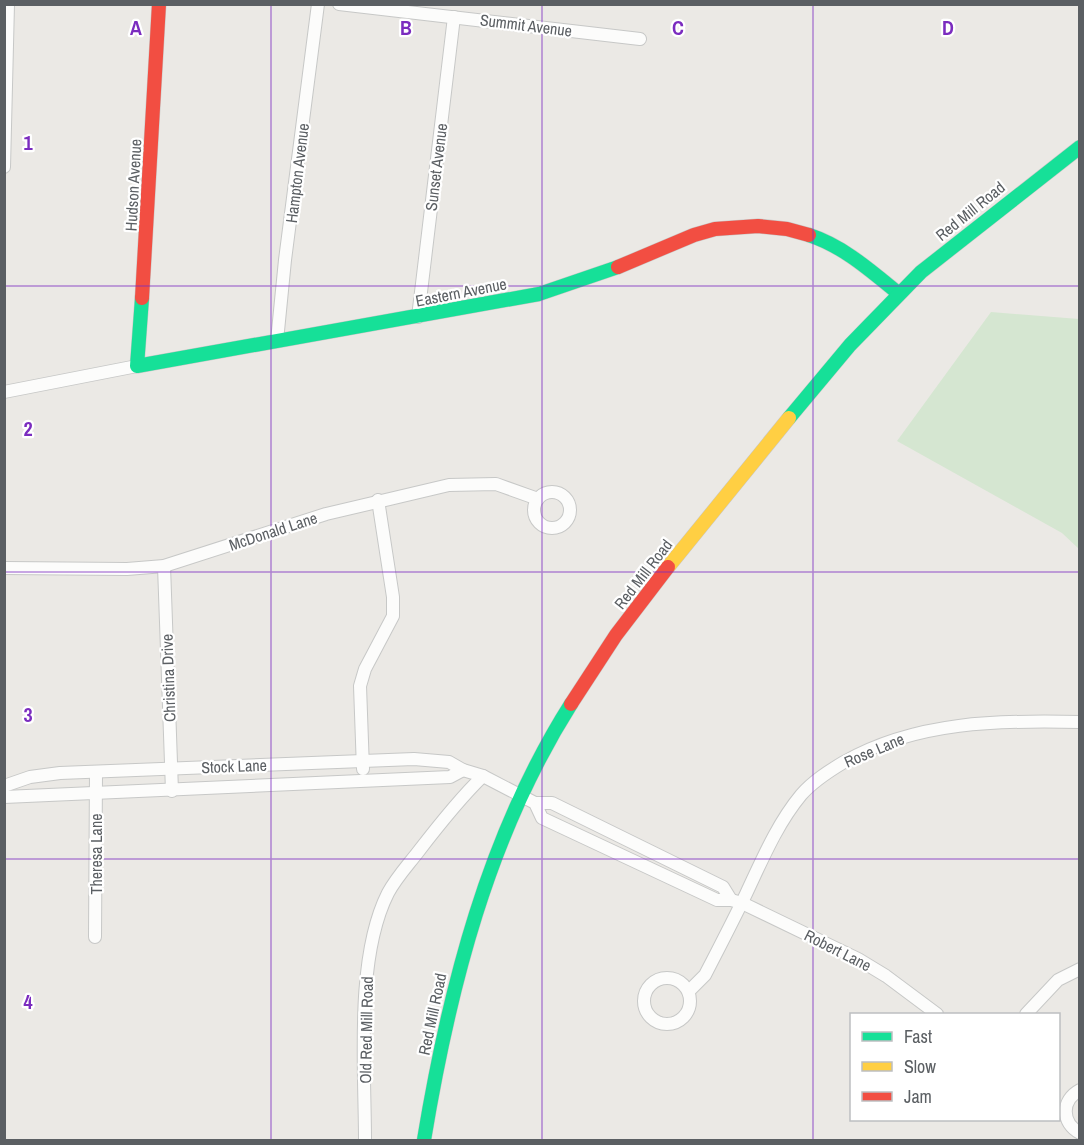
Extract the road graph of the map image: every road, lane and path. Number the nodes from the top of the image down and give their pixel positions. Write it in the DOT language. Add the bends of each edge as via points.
graph roads {
  1 [pos="8,4"];
  2 [pos="159,4"];
  3 [pos="318,4"];
  4 [pos="339,4"];
  5 [pos="454,17"];
  6 [pos="640,39"];
  7 [pos="1080,147"];
  8 [pos="4,167"];
  9 [pos="898,293"];
  10 [pos="418,317"];
  11 [pos="277,341"];
  12 [pos="137,366"];
  13 [pos="4,392"];
  14 [pos="538,499"];
  15 [pos="378,500"];
  16 [pos="164,566"];
  17 [pos="4,568"];
  18 [pos="1080,722"];
  19 [pos="362,762"];
  20 [pos="171,768"];
  21 [pos="463,770"];
  22 [pos="96,772"];
  23 [pos="483,776"];
  24 [pos="364,781"];
  25 [pos="4,786"];
  26 [pos="172,791"];
  27 [pos="96,793"];
  28 [pos="521,794"];
  29 [pos="4,797"];
  30 [pos="535,803"];
  31 [pos="736,902"];
  32 [pos="95,937"];
  33 [pos="1080,969"];
  34 [pos="689,991"];
  35 [pos="936,1013"];
  36 [pos="1027,1013"];
  37 [pos="1080,1090"];
  38 [pos="1062,1112"];
  39 [pos="1080,1133"];
  40 [pos="365,1140"];
  41 [pos="424,1140"];
  1 -- 8 [label="street"];
  2 -- 12 [label="main road, Hudson Avenue"];
  3 -- 11 [label="street, Hampton Avenue"];
  4 -- 5 [label="street, Summit Avenue"];
  5 -- 6 [label="street, Summit Avenue"];
  5 -- 10 [label="street, Sunset Avenue"];
  7 -- 9 [label="main road, Red Mill Road"];
  9 -- 10 [label="main road, Eastern Avenue" via="825,241 771,226 749,225 714,229 583,282"];
  9 -- 28 [label="main road, Red Mill Road" via="808,394 654,585 600,657"];
  10 -- 11 [label="main road, Eastern Avenue"];
  11 -- 12 [label="main road, Eastern Avenue"];
  12 -- 13 [label="street, Eastern Avenue"];
  14 -- 15 [label="street, McDonald Lane" via="496,484 479,483 449,485"];
  15 -- 16 [label="street, McDonald Lane"];
  15 -- 19 [label="street" via="393,616 364,669 360,686"];
  16 -- 17 [label="street, McDonald Lane"];
  16 -- 20 [label="street, Christina Drive"];
  18 -- 31 [label="street, Rose Lane" via="983,723 943,728 878,745 852,758 826,772 802,793"];
  19 -- 20 [label="street, Stock Lane"];
  19 -- 21 [label="street, Stock Lane" via="414,759 448,762"];
  19 -- 24 [label="street"];
  20 -- 22 [label="street, Stock Lane"];
  20 -- 26 [label="street, Christina Drive"];
  21 -- 23 [label="street, Stock Lane"];
  21 -- 24 [label="street, Stock Lane" via="450,777"];
  22 -- 25 [label="street, Stock Lane" via="30,777"];
  22 -- 27 [label="street, Theresa Lane"];
  23 -- 28 [label="street, Stock Lane"];
  23 -- 40 [label="street, Old Red Mill Road" via="402,872 388,892 377,923 365,996"];
  24 -- 26 [label="street, Stock Lane"];
  26 -- 27 [label="street, Stock Lane"];
  27 -- 29 [label="street, Stock Lane"];
  27 -- 32 [label="street, Theresa Lane"];
  28 -- 30 [label="street, Robert Lane"];
  28 -- 41 [label="main road, Red Mill Road" via="467,938"];
  30 -- 31 [label="street, Robert Lane" via="552,803 636,844 723,888"];
  30 -- 31 [label="street, Robert Lane" via="542,818 717,900"];
  31 -- 34 [label="street, Rose Lane" via="705,975"];
  31 -- 35 [label="street, Robert Lane" via="858,959"];
  33 -- 36 [label="street" via="1059,980"];
  37 -- 38 [label="street"];
  38 -- 39 [label="street"];
}
